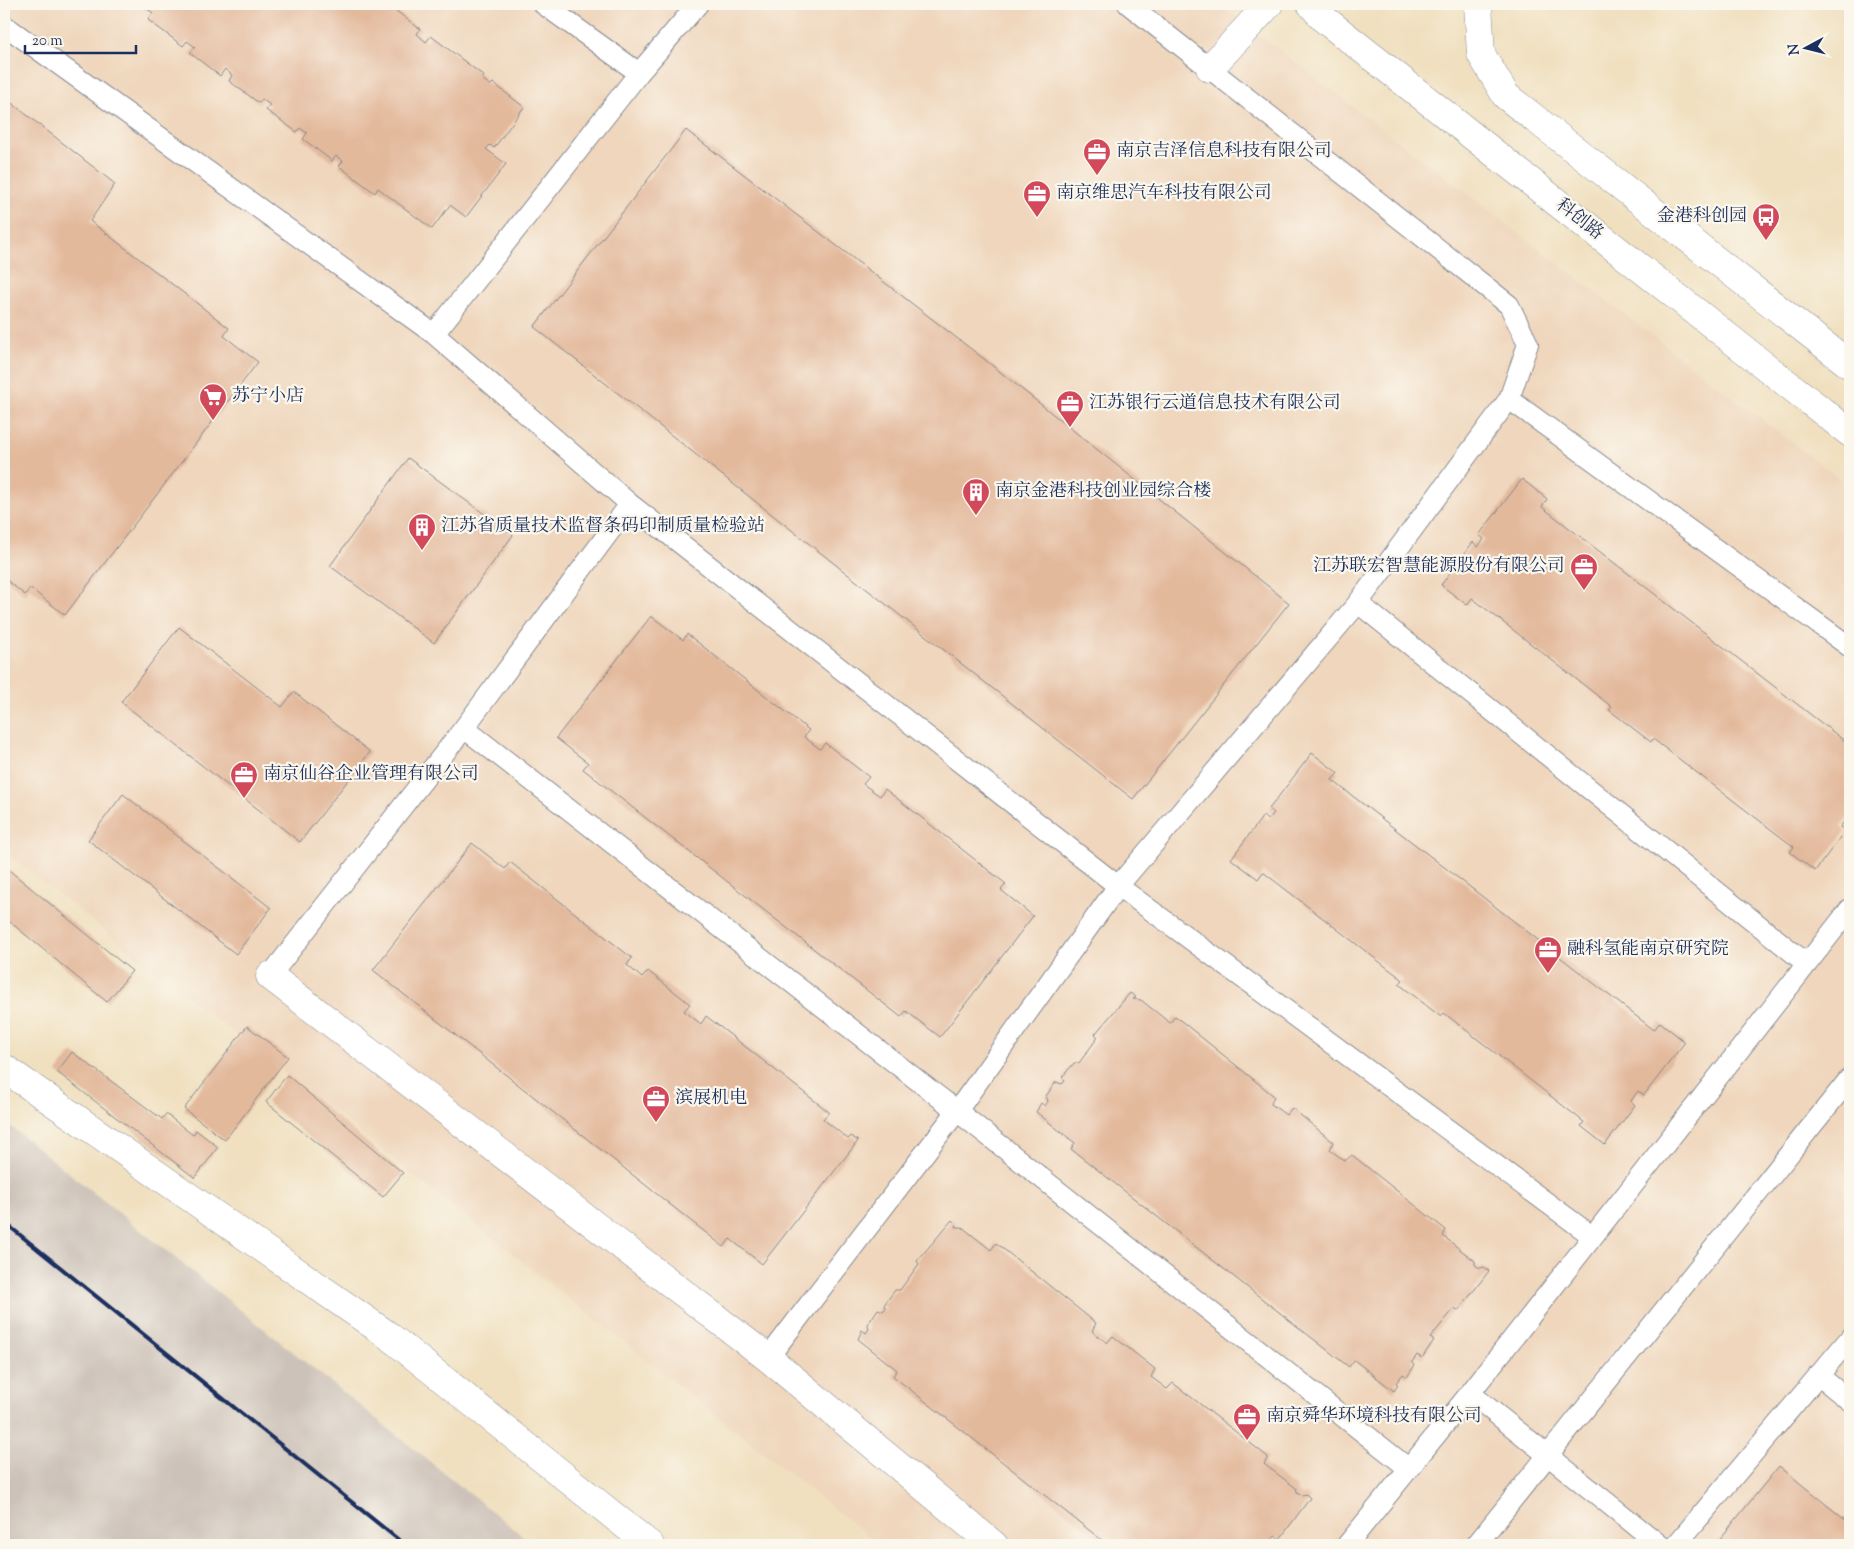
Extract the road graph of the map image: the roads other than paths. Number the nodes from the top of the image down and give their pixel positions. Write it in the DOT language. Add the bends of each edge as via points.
graph roads {
  1 [pos="543,4"];
  2 [pos="698,4"];
  3 [pos="1128,4"];
  4 [pos="1269,4"];
  5 [pos="1311,4"];
  6 [pos="1478,4"];
  7 [pos="4,25"];
  8 [pos="1210,68"];
  9 [pos="639,73"];
  10 [pos="434,334"];
  11 [pos="1850,365"];
  12 [pos="1509,399"];
  13 [pos="1850,433"];
  14 [pos="630,504"];
  15 [pos="1358,603"];
  16 [pos="1850,647"];
  17 [pos="464,728"];
  18 [pos="1118,886"];
  19 [pos="1850,909"];
  20 [pos="1807,964"];
  21 [pos="270,976"];
  22 [pos="4,1068"];
  23 [pos="1850,1078"];
  24 [pos="957,1111"];
  25 [pos="1592,1236"];
  26 [pos="1850,1338"];
  27 [pos="768,1358"];
  28 [pos="1818,1375"];
  29 [pos="1470,1393"];
  30 [pos="1850,1401"];
  31 [pos="1547,1455"];
  32 [pos="1408,1468"];
  33 [pos="650,1545"];
  34 [pos="994,1545"];
  35 [pos="1348,1545"];
  36 [pos="1476,1545"];
  37 [pos="1660,1545"];
  38 [pos="1676,1545"];
  1 -- 9 [label="lane"];
  2 -- 9 [label="lane"];
  3 -- 8 [label="lane"];
  4 -- 8 [label="street"];
  5 -- 13 [label="street, 科创路" via="1332,25"];
  6 -- 11 [label="street" via="1481,54 1506,96"];
  7 -- 10 [label="lane"];
  8 -- 12 [label="lane" via="1509,306 1528,344"];
  9 -- 10 [label="lane"];
  10 -- 14 [label="lane"];
  12 -- 15 [label="lane"];
  12 -- 16 [label="lane"];
  14 -- 17 [label="lane"];
  14 -- 18 [label="lane"];
  15 -- 18 [label="lane"];
  15 -- 20 [label="lane"];
  17 -- 21 [label="lane"];
  17 -- 24 [label="lane"];
  18 -- 24 [label="lane"];
  18 -- 25 [label="lane"];
  19 -- 20 [label="lane"];
  20 -- 25 [label="lane"];
  21 -- 27 [label="street"];
  22 -- 33 [label="street" via="389,1336"];
  23 -- 31 [label="lane"];
  24 -- 27 [label="lane"];
  24 -- 32 [label="lane"];
  25 -- 29 [label="lane"];
  26 -- 28 [label="lane"];
  27 -- 34 [label="street"];
  28 -- 30 [label="lane"];
  28 -- 38 [label="lane"];
  29 -- 31 [label="lane"];
  29 -- 32 [label="lane"];
  31 -- 36 [label="lane"];
  31 -- 37 [label="lane"];
  32 -- 35 [label="lane"];
}
